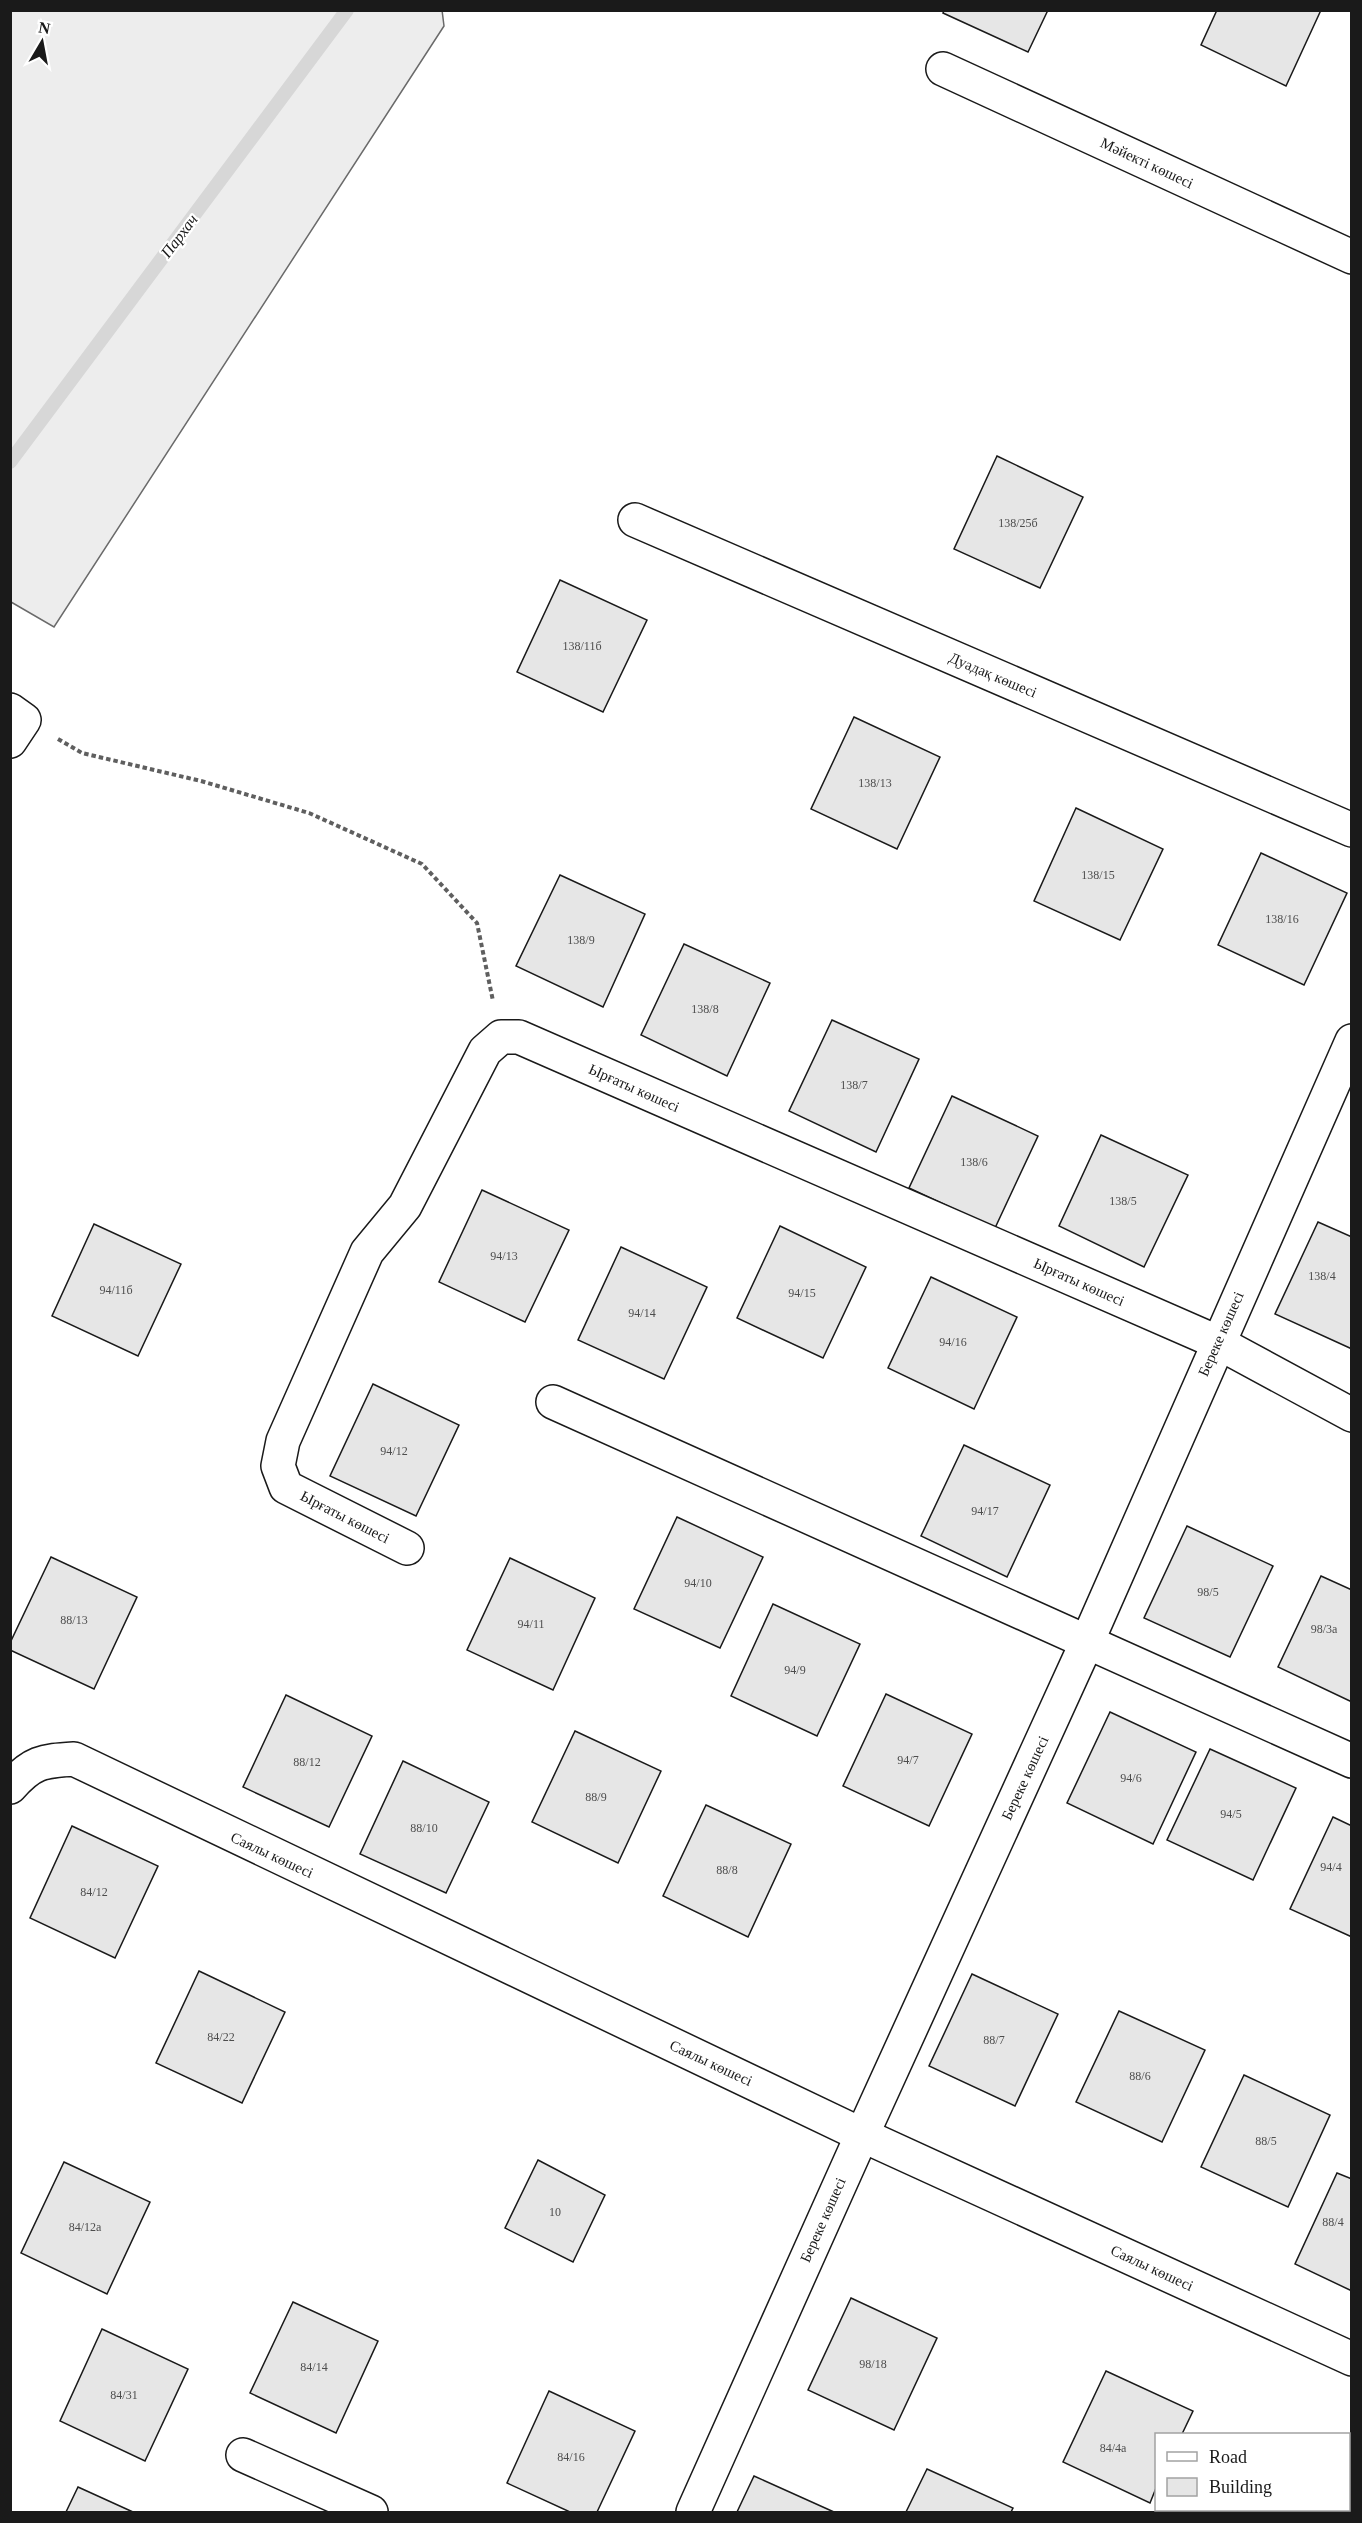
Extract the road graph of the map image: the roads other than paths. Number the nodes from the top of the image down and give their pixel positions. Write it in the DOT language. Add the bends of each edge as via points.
graph roads {
  1 [pos="943,69"];
  2 [pos="1352,257"];
  3 [pos="635,520"];
  4 [pos="1352,830"];
  5 [pos="1352,1041"];
  6 [pos="1217,1342"];
  7 [pos="553,1402"];
  8 [pos="1352,1415"];
  9 [pos="407,1548"];
  10 [pos="1087,1642"];
  11 [pos="1352,1761"];
  12 [pos="10,1787"];
  13 [pos="862,2135"];
  14 [pos="1352,2359"];
  15 [pos="243,2455"];
  16 [pos="371,2512"];
  17 [pos="693,2512"];
  1 -- 2 [label="street, Мәйекті көшесі"];
  3 -- 4 [label="street, Дуадақ көшесі"];
  5 -- 6 [label="street, Береке көшесі"];
  6 -- 8 [label="street, Ырғаты көшесі"];
  6 -- 9 [label="street, Ырғаты көшесі" via="519,1037 501,1037 485,1051 405,1206 368,1252 282,1441 278,1467 286,1487"];
  6 -- 10 [label="street, Береке көшесі"];
  7 -- 10 [label="street"];
  10 -- 11 [label="street"];
  10 -- 13 [label="street, Береке көшесі"];
  12 -- 13 [label="street, Саялы көшесі" via="25,1770 43,1761 74,1759"];
  13 -- 14 [label="street, Саялы көшесі"];
  13 -- 17 [label="street, Береке көшесі"];
  15 -- 16 [label="street"];
}
